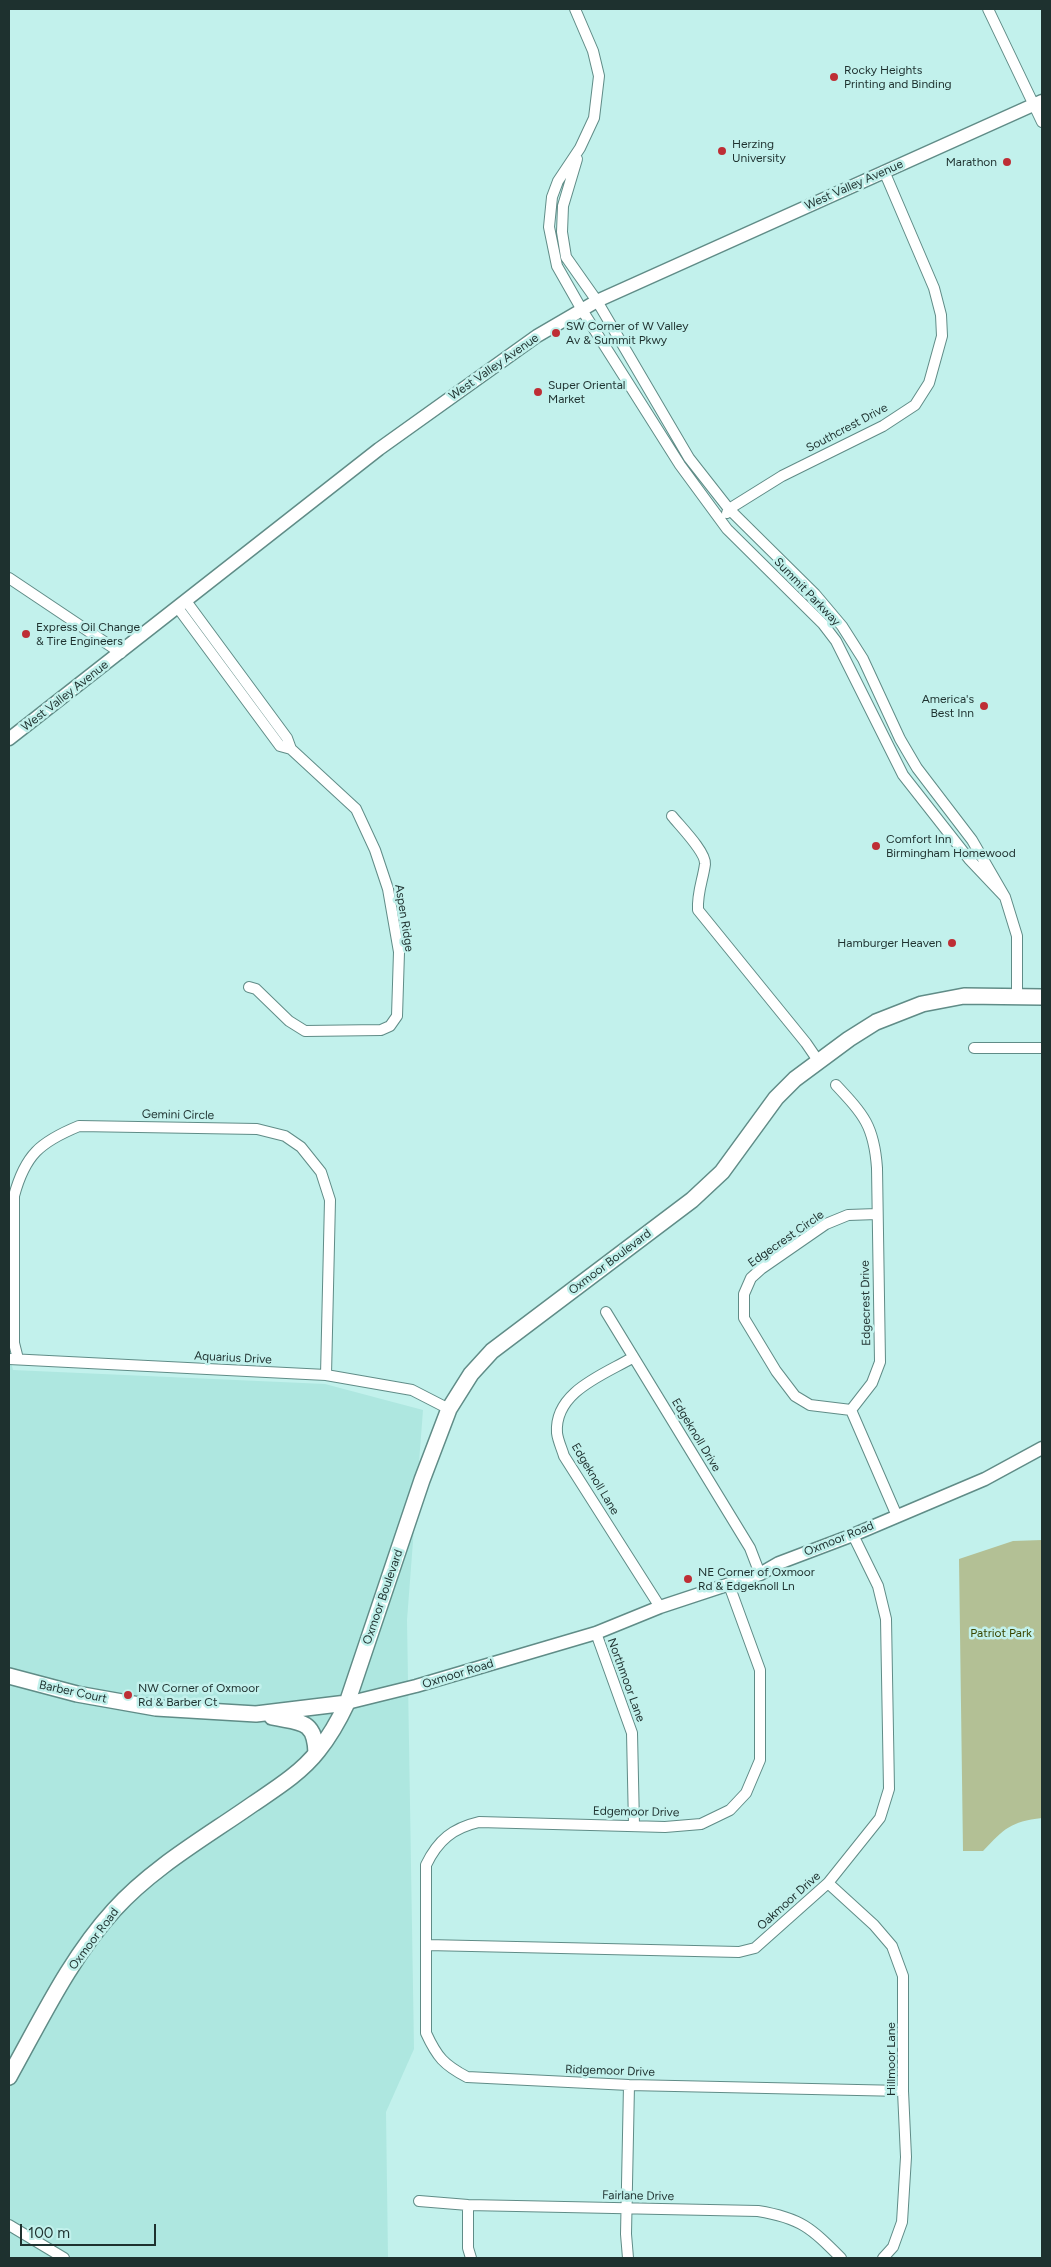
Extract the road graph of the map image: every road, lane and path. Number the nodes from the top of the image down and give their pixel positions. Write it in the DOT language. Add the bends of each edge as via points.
graph roads {
  1 [pos="575,9"];
  2 [pos="988,9"];
  3 [pos="1038,103"];
  4 [pos="1042,122"];
  5 [pos="580,148"];
  6 [pos="884,171"];
  7 [pos="597,301"];
  8 [pos="582,310"];
  9 [pos="730,509"];
  10 [pos="722,521"];
  11 [pos="9,578"];
  12 [pos="182,605"];
  13 [pos="121,653"];
  14 [pos="9,739"];
  15 [pos="672,816"];
  16 [pos="1005,897"];
  17 [pos="249,987"];
  18 [pos="1017,996"];
  19 [pos="1042,997"];
  20 [pos="974,1048"];
  21 [pos="1042,1048"];
  22 [pos="819,1062"];
  23 [pos="836,1086"];
  24 [pos="877,1214"];
  25 [pos="606,1312"];
  26 [pos="632,1358"];
  27 [pos="13,1359"];
  28 [pos="326,1375"];
  29 [pos="449,1409"];
  30 [pos="851,1410"];
  31 [pos="1042,1448"];
  32 [pos="897,1516"];
  33 [pos="853,1535"];
  34 [pos="760,1574"];
  35 [pos="729,1585"];
  36 [pos="660,1607"];
  37 [pos="596,1633"];
  38 [pos="9,1676"];
  39 [pos="347,1703"];
  40 [pos="256,1714"];
  41 [pos="316,1753"];
  42 [pos="634,1825"];
  43 [pos="828,1883"];
  44 [pos="427,1945"];
  45 [pos="9,2077"];
  46 [pos="630,2085"];
  47 [pos="903,2091"];
  48 [pos="419,2201"];
  49 [pos="468,2205"];
  50 [pos="628,2208"];
  51 [pos="9,2225"];
  52 [pos="64,2258"];
  53 [pos="471,2258"];
  54 [pos="628,2258"];
  55 [pos="841,2258"];
  56 [pos="883,2258"];
  1 -- 5 [label="street" via="593,51 599,76 594,118"];
  2 -- 3 [label="street"];
  3 -- 4 [label="street"];
  3 -- 6 [label="street, West Valley Avenue"];
  5 -- 7 [label="street, Summit Parkway" via="562,206 562,232 566,257"];
  5 -- 8 [label="street, Summit Parkway" via="558,181 552,197 549,227 557,266"];
  6 -- 7 [label="street, West Valley Avenue"];
  6 -- 9 [label="street, Southcrest Drive" via="934,288 941,315 942,336 929,384 915,405 883,426 782,476"];
  7 -- 8 [label="street, West Valley Avenue"];
  7 -- 9 [label="street, Summit Parkway" via="689,458"];
  8 -- 10 [label="street, Summit Parkway" via="680,465"];
  8 -- 12 [label="street, West Valley Avenue" via="537,336 379,449"];
  9 -- 10 [label="street"];
  9 -- 16 [label="street, Summit Parkway" via="815,594 842,626 863,659 917,768 972,840"];
  10 -- 16 [label="street, Summit Parkway" via="726,529 823,624 836,641 903,776 969,859"];
  11 -- 13 [label="street"];
  12 -- 13 [label="street, West Valley Avenue"];
  12 -- 17 [label="street, Aspen Ridge" via="271,725 280,746 291,749 356,809 375,850 388,890 398,952 397,1016 390,1026 381,1030 305,1031 289,1021 256,989"];
  13 -- 14 [label="street, West Valley Avenue"];
  15 -- 22 [label="street" via="702,853 705,862 698,910"];
  16 -- 18 [label="street, Summit Parkway" via="1018,936"];
  18 -- 19 [label="main road, Oxmoor Boulevard"];
  18 -- 22 [label="main road, Oxmoor Boulevard" via="964,996 922,1004 876,1022"];
  20 -- 21 [label="street"];
  22 -- 29 [label="main road, Oxmoor Boulevard" via="776,1098 722,1172 698,1195 492,1351 471,1374"];
  23 -- 24 [label="street, Edgecrest Drive" via="868,1122 874,1138"];
  24 -- 30 [label="street, Edgecrest Drive" via="880,1362 872,1383"];
  24 -- 30 [label="street, Edgecrest Circle" via="848,1215 826,1224 761,1268 751,1278 744,1294 744,1318 795,1396 810,1405"];
  25 -- 26 [label="street, Edgeknoll Drive"];
  26 -- 34 [label="street, Edgeknoll Drive" via="750,1548"];
  26 -- 36 [label="street, Edgeknoll Lane" via="577,1391 565,1402 558,1418 557,1435 564,1456"];
  27 -- 28 [label="street, Aquarius Drive"];
  27 -- 28 [label="street, Gemini Circle" via="14,1196 20,1176 35,1151 52,1137 79,1126 257,1129 285,1136 300,1146 321,1172 330,1200"];
  28 -- 29 [label="street, Aquarius Drive" via="412,1390"];
  29 -- 39 [label="main road, Oxmoor Boulevard"];
  30 -- 32 [label="street"];
  31 -- 32 [label="street, Oxmoor Road" via="985,1479"];
  32 -- 33 [label="street, Oxmoor Road"];
  33 -- 34 [label="street, Oxmoor Road" via="779,1563"];
  33 -- 43 [label="street, Oakmoor Drive" via="878,1586 886,1619 889,1789 880,1818"];
  34 -- 35 [label="street, Oxmoor Road"];
  35 -- 36 [label="street, Oxmoor Road"];
  35 -- 42 [label="street, Edgemoor Drive" via="760,1670 760,1760 746,1793 730,1810 700,1824"];
  36 -- 37 [label="street, Oxmoor Road"];
  37 -- 39 [label="street, Oxmoor Road"];
  37 -- 42 [label="street, Northmoor Lane" via="632,1733"];
  38 -- 40 [label="main road, Barber Court" via="77,1694 156,1708"];
  39 -- 40 [label="main road, Barber Court"];
  39 -- 41 [label="main road, Oxmoor Road" via="337,1725"];
  40 -- 41 [label="main road" via="300,1723 312,1729"];
  41 -- 45 [label="main road, Oxmoor Road" via="282,1784 154,1874 114,1910 82,1951"];
  42 -- 44 [label="street, Edgemoor Drive" via="480,1822 447,1835 433,1850 426,1864"];
  43 -- 44 [label="street, Oakmoor Drive" via="755,1948 739,1952"];
  43 -- 47 [label="street, Hillmoor Lane" via="892,1946 903,1976"];
  44 -- 46 [label="street, Ridgemoor Drive" via="426,2033 435,2053 448,2067 467,2077"];
  46 -- 47 [label="street, Ridgemoor Drive"];
  46 -- 50 [label="street"];
  47 -- 56 [label="street, Hillmoor Lane" via="906,2157 902,2222 893,2247"];
  48 -- 49 [label="street, Fairlane Drive"];
  49 -- 50 [label="street, Fairlane Drive"];
  49 -- 53 [label="street"];
  50 -- 54 [label="street"];
  50 -- 55 [label="street, Fairlane Drive" via="758,2211 782,2215 815,2231"];
  51 -- 52 [label="street"];
}
